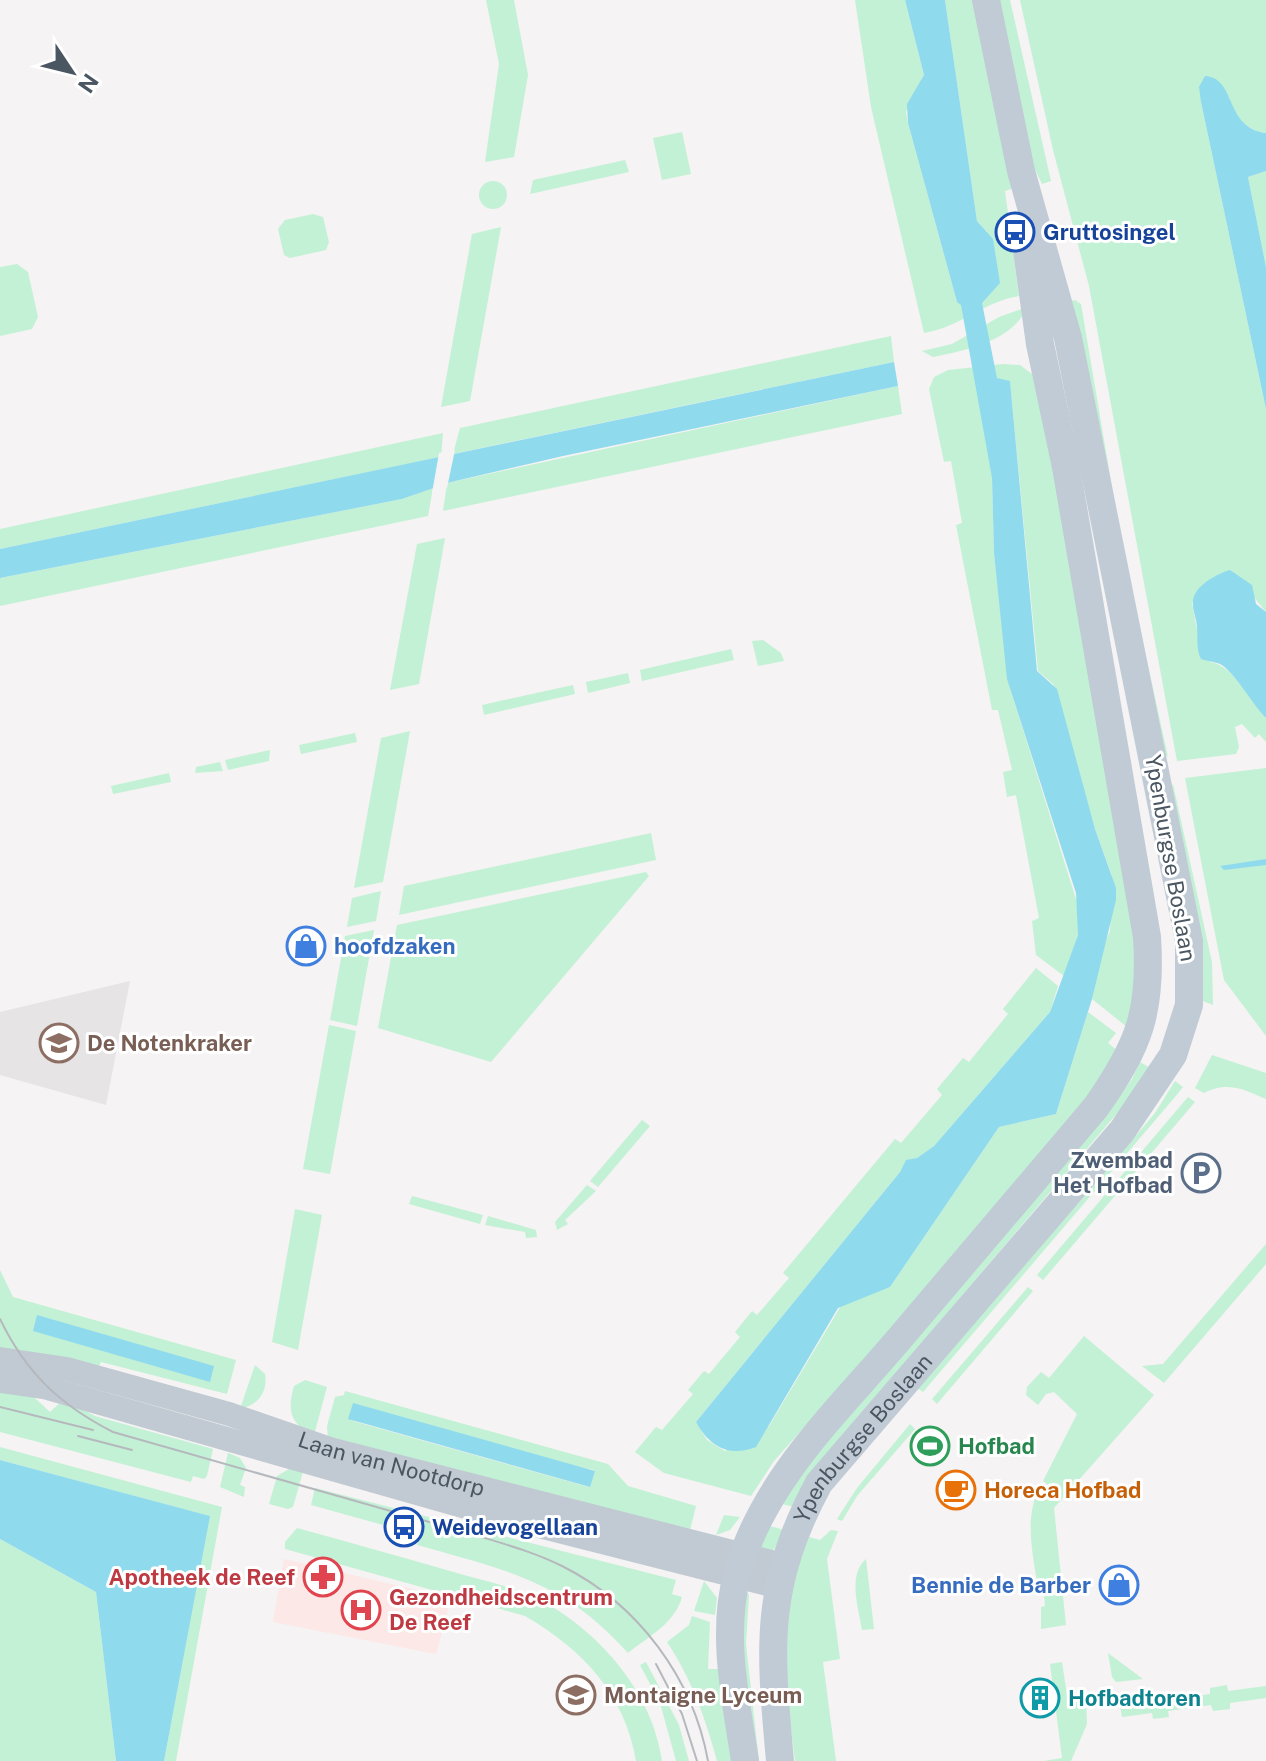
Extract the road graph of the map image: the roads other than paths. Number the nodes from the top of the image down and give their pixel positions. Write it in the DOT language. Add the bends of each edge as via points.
graph roads {
  1 [pos="986,0"];
  2 [pos="1021,171"];
  3 [pos="0,1359"];
  4 [pos="0,1381"];
  5 [pos="740,1566"];
  6 [pos="781,1576"];
  7 [pos="745,1761"];
  8 [pos="780,1761"];
  1 -- 2 [label="main road, Ypenburgse Boslaan"];
  2 -- 5 [label="main road, Ypenburgse Boslaan" via="1040,344 1147,937 1146,1012 1132,1052 1096,1107 787,1473 764,1508"];
  2 -- 6 [label="main road, Ypenburgse Boslaan" via="1068,338 1158,773 1189,941 1189,1005 1173,1055 1149,1096 819,1483"];
  3 -- 5 [label="street, Laan van Nootdorp" via="67,1369 229,1414 330,1449"];
  4 -- 5 [label="street, Laan van Nootdorp" via="44,1387 480,1511"];
  5 -- 6 [label="street, Laan van Nootdorp"];
  5 -- 7 [label="main road, Ypenburgse Boslaan" via="731,1659"];
  6 -- 8 [label="main road, Ypenburgse Boslaan" via="771,1660"];
}
